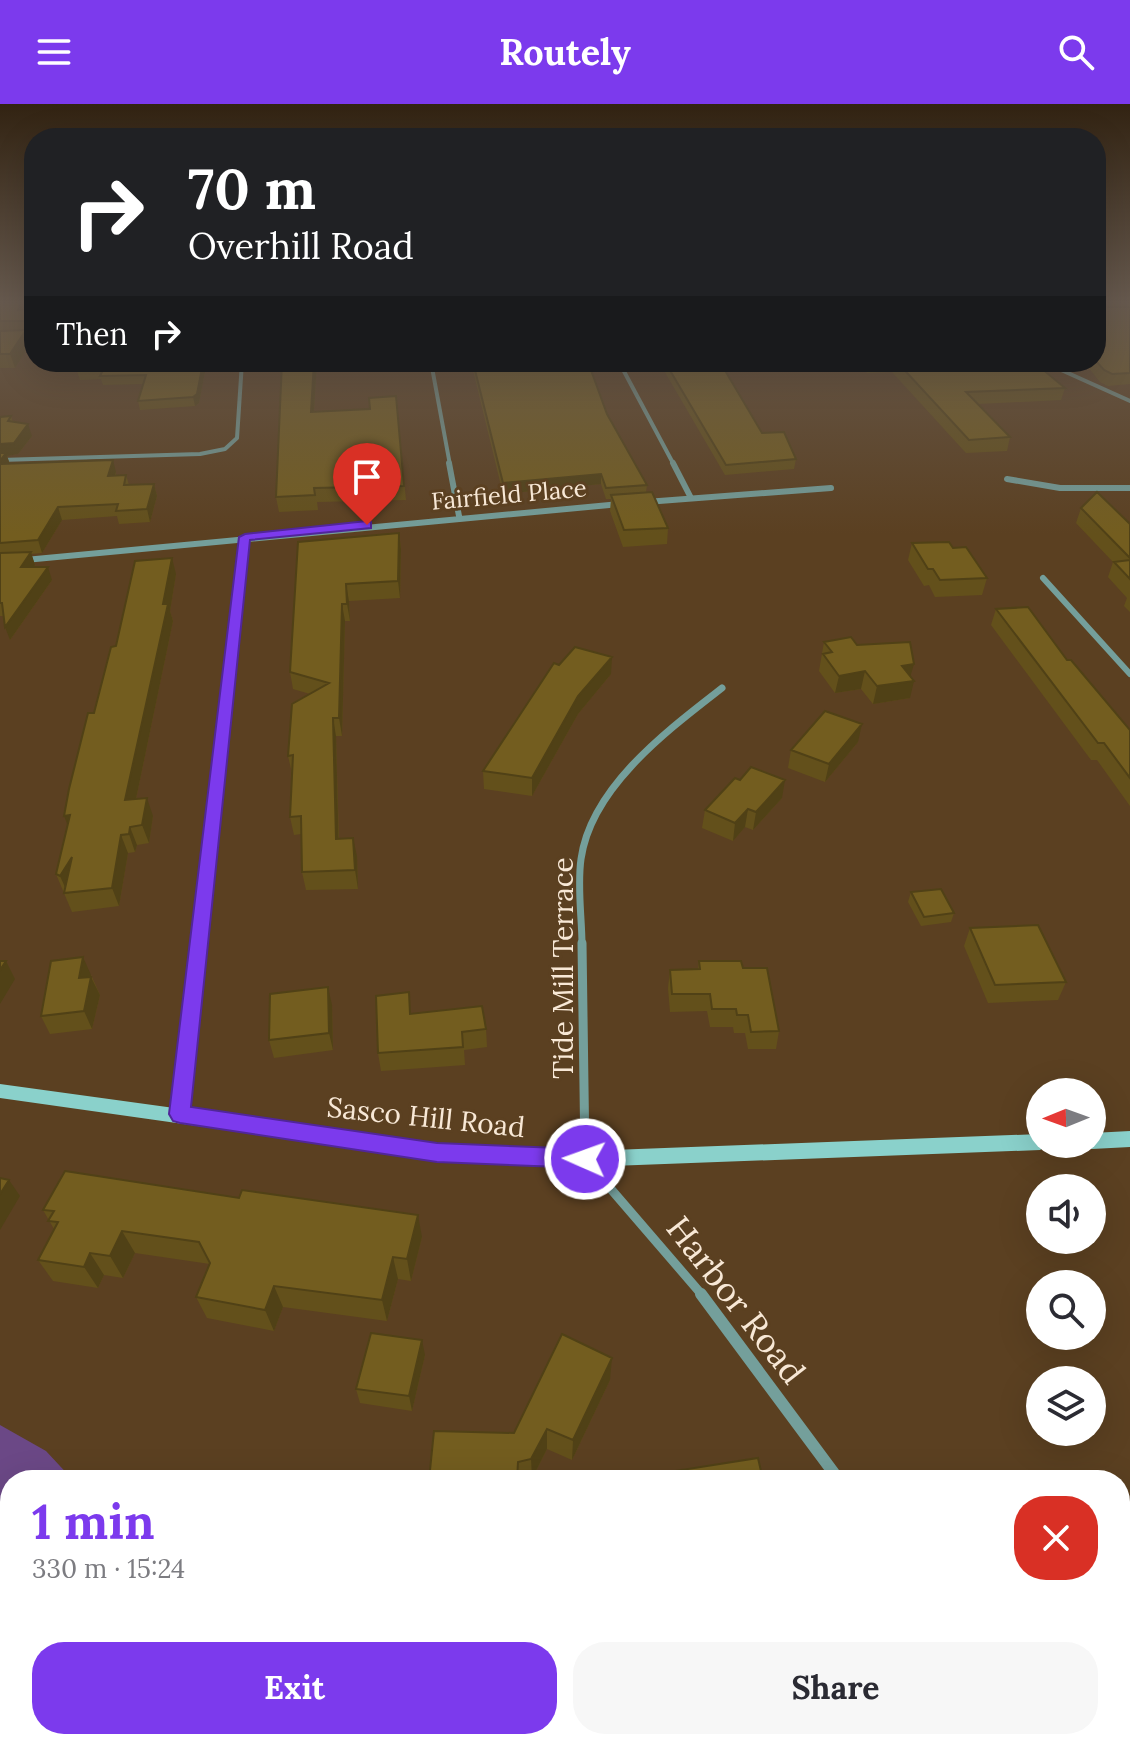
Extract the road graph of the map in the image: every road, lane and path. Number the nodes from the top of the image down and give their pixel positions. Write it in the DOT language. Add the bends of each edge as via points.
graph roads {
  1 [pos="241,380"];
  2 [pos="434,380"];
  3 [pos="628,380"];
  4 [pos="1083,380"];
  5 [pos="1130,401"];
  6 [pos="0,460"];
  7 [pos="1007,479"];
  8 [pos="831,488"];
  9 [pos="1130,488"];
  10 [pos="691,498"];
  11 [pos="644,502"];
  12 [pos="629,503"];
  13 [pos="459,516"];
  14 [pos="245,537"];
  15 [pos="14,560"];
  16 [pos="1043,578"];
  17 [pos="1130,674"];
  18 [pos="722,688"];
  19 [pos="0,1091"];
  20 [pos="180,1114"];
  21 [pos="1130,1139"];
  22 [pos="1106,1140"];
  23 [pos="1026,1143"];
  24 [pos="585,1159"];
  25 [pos="832,1470"];
  1 -- 6 [label="street" via="237,438 225,449"];
  2 -- 13 [label="street"];
  3 -- 10 [label="street"];
  4 -- 5 [label="street"];
  7 -- 9 [label="street" via="1060,488"];
  8 -- 10 [label="street"];
  10 -- 11 [label="street"];
  12 -- 13 [label="street, Fairfield Place"];
  13 -- 14 [label="street, Fairfield Place"];
  14 -- 15 [label="street, Fairfield Place"];
  14 -- 20 [label="street"];
  16 -- 17 [label="street"];
  18 -- 24 [label="street, Tide Mill Terrace" via="685,716 629,774 593,820 581,860"];
  19 -- 20 [label="street, Sasco Hill Road"];
  20 -- 24 [label="street, Sasco Hill Road" via="437,1152"];
  21 -- 22 [label="street"];
  23 -- 24 [label="street, Sasco Hill Road"];
  24 -- 25 [label="street, Harbor Road" via="706,1300"];
}
